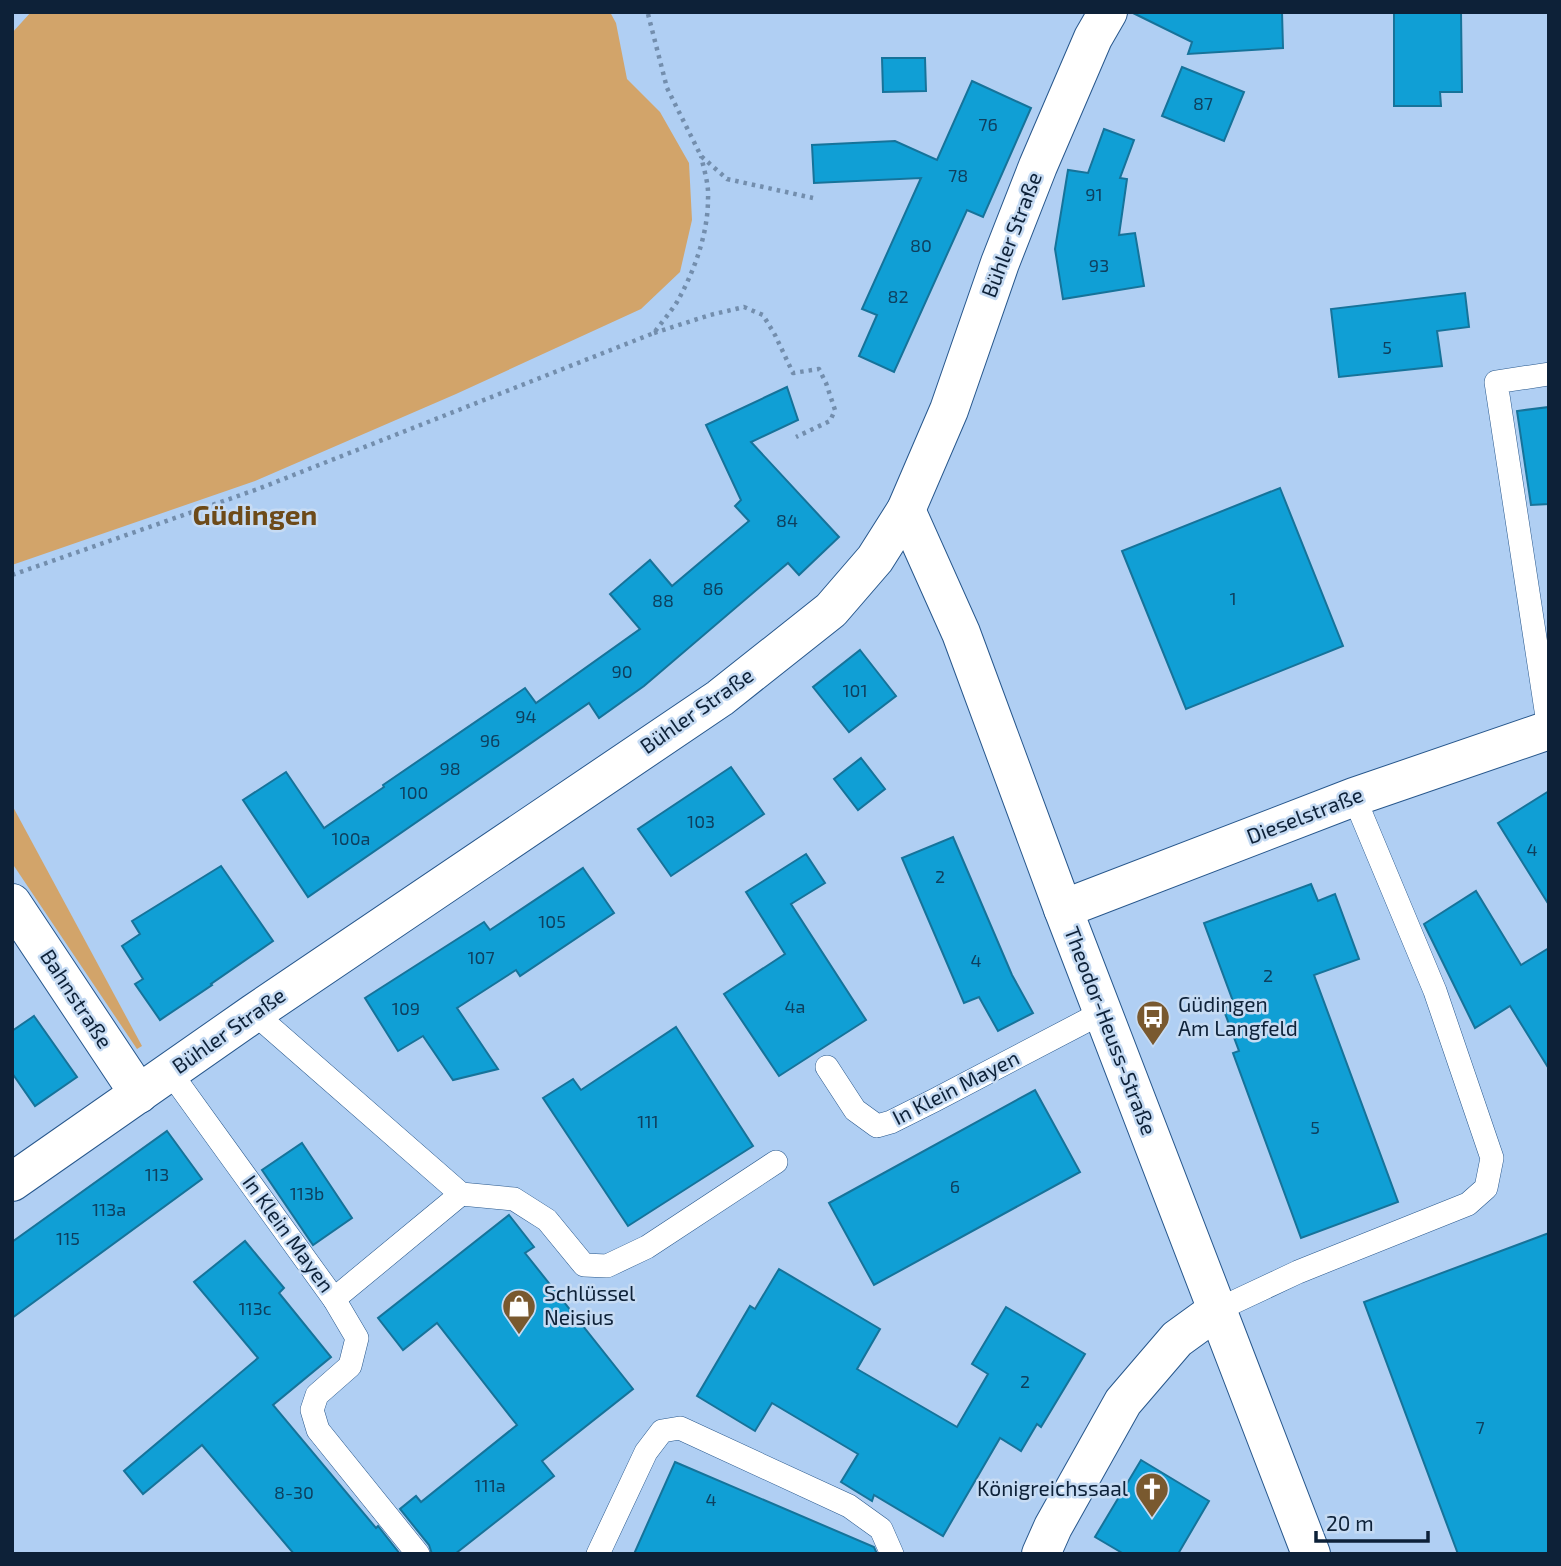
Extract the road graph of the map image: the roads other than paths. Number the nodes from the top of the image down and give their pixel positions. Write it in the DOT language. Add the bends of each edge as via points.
graph roads {
  1 [pos="1108,12"];
  2 [pos="1549,374"];
  3 [pos="906,510"];
  4 [pos="1549,730"];
  5 [pos="1353,797"];
  6 [pos="12,903"];
  7 [pos="1063,909"];
  8 [pos="1103,1012"];
  9 [pos="254,1013"];
  10 [pos="827,1067"];
  11 [pos="170,1072"];
  12 [pos="139,1094"];
  13 [pos="776,1162"];
  14 [pos="12,1182"];
  15 [pos="461,1194"];
  16 [pos="334,1299"];
  17 [pos="1217,1310"];
  18 [pos="418,1554"];
  19 [pos="598,1554"];
  20 [pos="892,1554"];
  21 [pos="1041,1554"];
  22 [pos="1311,1554"];
  1 -- 3 [label="street, Bühler Straße" via="1038,166 949,410"];
  2 -- 4 [label="lane" via="1496,382"];
  3 -- 7 [label="street, Theodor-Heuss-Straße" via="961,633"];
  3 -- 9 [label="street, Bühler Straße" via="875,559 831,610 720,698"];
  4 -- 5 [label="street, Dieselstraße"];
  5 -- 7 [label="street, Dieselstraße"];
  5 -- 17 [label="lane" via="1435,991 1492,1157 1486,1188 1468,1204"];
  6 -- 12 [label="street, Bahnstraße"];
  7 -- 8 [label="street, Theodor-Heuss-Straße"];
  8 -- 10 [label="lane, In Klein Mayen" via="877,1126 855,1110"];
  8 -- 17 [label="street, Theodor-Heuss-Straße"];
  9 -- 11 [label="street, Bühler Straße"];
  9 -- 15 [label="lane"];
  11 -- 12 [label="street, Bühler Straße"];
  11 -- 16 [label="lane, In Klein Mayen"];
  12 -- 14 [label="street, Bühler Straße"];
  13 -- 15 [label="lane" via="647,1247 607,1266 583,1265 547,1220 514,1199"];
  15 -- 16 [label="lane, In Klein Mayen"];
  16 -- 18 [label="lane" via="357,1338 351,1366 317,1395 312,1410 318,1430"];
  17 -- 21 [label="street" via="1177,1339 1123,1402"];
  17 -- 22 [label="street, Theodor-Heuss-Straße"];
  19 -- 20 [label="lane" via="646,1452 662,1431 680,1428 849,1506 881,1529"];
}
